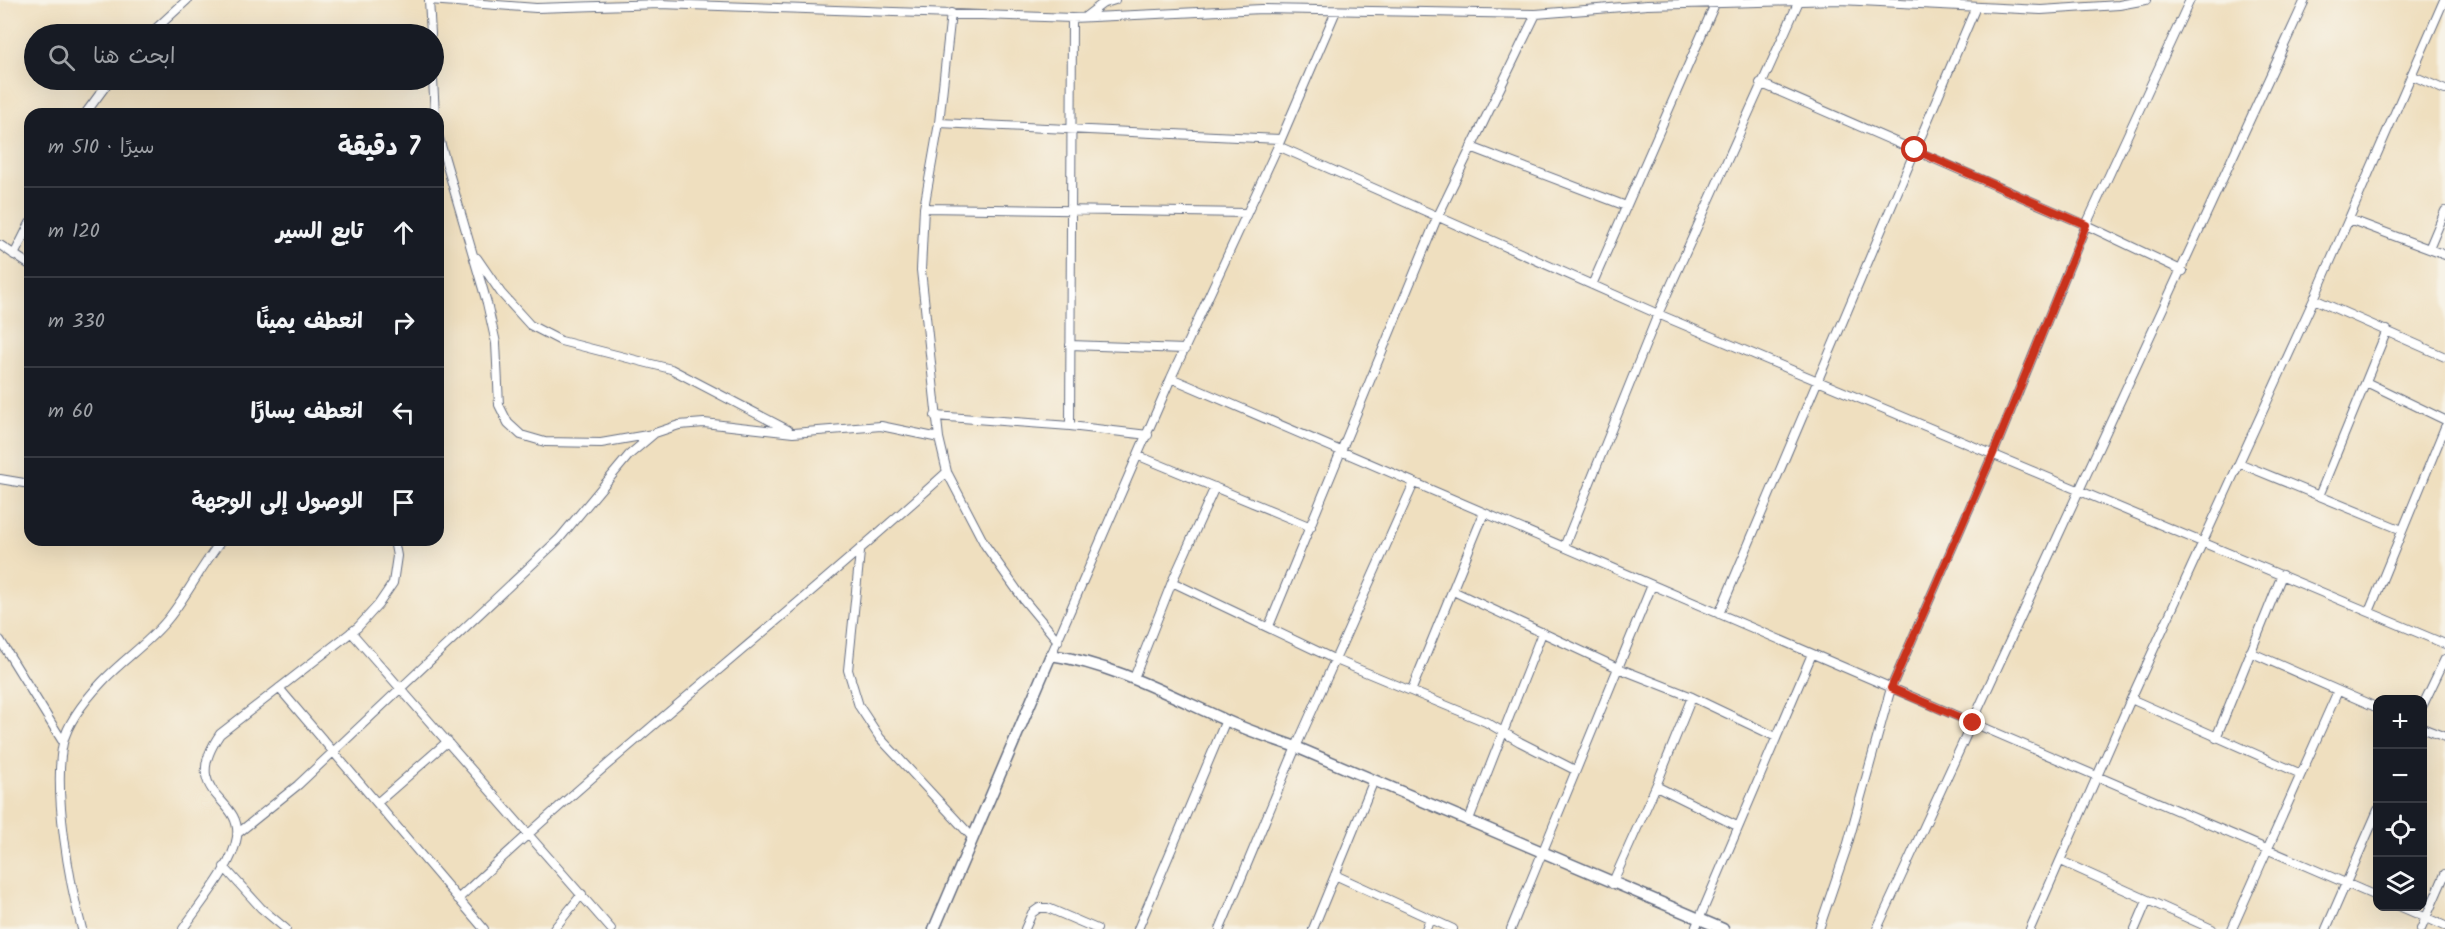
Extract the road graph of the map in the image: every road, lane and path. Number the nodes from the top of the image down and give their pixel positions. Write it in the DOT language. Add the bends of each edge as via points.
graph roads {
  1 [pos="187,0"];
  2 [pos="429,0"];
  3 [pos="1115,0"];
  4 [pos="2146,0"];
  5 [pos="2190,0"];
  6 [pos="2305,0"];
  7 [pos="2444,0"];
  8 [pos="1799,1"];
  9 [pos="1715,4"];
  10 [pos="1976,9"];
  11 [pos="1336,11"];
  12 [pos="951,13"];
  13 [pos="1536,14"];
  14 [pos="1085,17"];
  15 [pos="1072,18"];
  16 [pos="161,24"];
  17 [pos="430,24"];
  18 [pos="2410,75"];
  19 [pos="1760,83"];
  20 [pos="103,90"];
  21 [pos="434,90"];
  22 [pos="2445,90"];
  23 [pos="89,108"];
  24 [pos="435,108"];
  25 [pos="939,123"];
  26 [pos="1070,130"];
  27 [pos="1279,143"];
  28 [pos="1471,147"];
  29 [pos="1915,150"];
  30 [pos="444,155"];
  31 [pos="1626,207"];
  32 [pos="924,208"];
  33 [pos="1070,209"];
  34 [pos="2445,211"];
  35 [pos="1247,213"];
  36 [pos="1437,218"];
  37 [pos="2349,219"];
  38 [pos="2086,225"];
  39 [pos="24,235"];
  40 [pos="0,245"];
  41 [pos="2429,249"];
  42 [pos="473,252"];
  43 [pos="14,255"];
  44 [pos="2445,255"];
  45 [pos="24,261"];
  46 [pos="2183,271"];
  47 [pos="1592,285"];
  48 [pos="2314,299"];
  49 [pos="1658,314"];
  50 [pos="2387,330"];
  51 [pos="1070,345"];
  52 [pos="1185,349"];
  53 [pos="2445,357"];
  54 [pos="1171,378"];
  55 [pos="1819,382"];
  56 [pos="2366,382"];
  57 [pos="935,416"];
  58 [pos="2445,420"];
  59 [pos="1070,426"];
  60 [pos="2445,427"];
  61 [pos="793,433"];
  62 [pos="655,434"];
  63 [pos="1148,435"];
  64 [pos="939,438"];
  65 [pos="1340,451"];
  66 [pos="1993,454"];
  67 [pos="1138,456"];
  68 [pos="2239,463"];
  69 [pos="947,472"];
  70 [pos="0,479"];
  71 [pos="24,483"];
  72 [pos="1414,483"];
  73 [pos="1215,487"];
  74 [pos="2079,489"];
  75 [pos="2319,496"];
  76 [pos="1484,513"];
  77 [pos="1311,527"];
  78 [pos="2402,530"];
  79 [pos="2203,542"];
  80 [pos="217,546"];
  81 [pos="396,546"];
  82 [pos="1564,547"];
  83 [pos="860,552"];
  84 [pos="2282,575"];
  85 [pos="1172,582"];
  86 [pos="1652,585"];
  87 [pos="1453,591"];
  88 [pos="2369,612"];
  89 [pos="1719,614"];
  90 [pos="1269,626"];
  91 [pos="351,632"];
  92 [pos="1542,633"];
  93 [pos="0,640"];
  94 [pos="1058,641"];
  95 [pos="2445,644"];
  96 [pos="2250,652"];
  97 [pos="1812,654"];
  98 [pos="1051,655"];
  99 [pos="2445,659"];
  100 [pos="1336,660"];
  101 [pos="1618,668"];
  102 [pos="1134,678"];
  103 [pos="401,687"];
  104 [pos="279,688"];
  105 [pos="1891,688"];
  106 [pos="1412,689"];
  107 [pos="2338,691"];
  108 [pos="1692,697"];
  109 [pos="2427,697"];
  110 [pos="2131,699"];
  111 [pos="2373,706"];
  112 [pos="1226,720"];
  113 [pos="1973,723"];
  114 [pos="2427,730"];
  115 [pos="1503,732"];
  116 [pos="1776,737"];
  117 [pos="2445,737"];
  118 [pos="2216,738"];
  119 [pos="448,741"];
  120 [pos="63,742"];
  121 [pos="1296,747"];
  122 [pos="333,752"];
  123 [pos="1575,770"];
  124 [pos="2301,774"];
  125 [pos="2097,777"];
  126 [pos="1374,780"];
  127 [pos="1656,786"];
  128 [pos="377,803"];
  129 [pos="2373,821"];
  130 [pos="1468,822"];
  131 [pos="1737,826"];
  132 [pos="528,832"];
  133 [pos="237,834"];
  134 [pos="973,838"];
  135 [pos="2269,850"];
  136 [pos="1542,852"];
  137 [pos="2061,861"];
  138 [pos="224,867"];
  139 [pos="2445,874"];
  140 [pos="1335,875"];
  141 [pos="2346,883"];
  142 [pos="1612,884"];
  143 [pos="582,894"];
  144 [pos="2373,895"];
  145 [pos="458,899"];
  146 [pos="2147,901"];
  147 [pos="2410,911"];
  148 [pos="2426,918"];
  149 [pos="1430,919"];
  150 [pos="1697,924"];
  151 [pos="2445,926"];
  152 [pos="82,929"];
  153 [pos="183,929"];
  154 [pos="286,929"];
  155 [pos="484,929"];
  156 [pos="554,929"];
  157 [pos="611,929"];
  158 [pos="934,929"];
  159 [pos="1025,929"];
  160 [pos="1097,929"];
  161 [pos="1138,929"];
  162 [pos="1220,929"];
  163 [pos="1313,929"];
  164 [pos="1426,929"];
  165 [pos="1453,929"];
  166 [pos="1510,929"];
  167 [pos="1723,929"];
  168 [pos="1819,929"];
  169 [pos="1877,929"];
  170 [pos="2030,929"];
  171 [pos="2135,929"];
  172 [pos="2212,929"];
  173 [pos="2232,929"];
  174 [pos="2326,929"];
  175 [pos="2421,929"];
  1 -- 16 [label="street"];
  2 -- 12 [label="street" via="545,8 660,4"];
  2 -- 17 [label="street"];
  3 -- 14 [label="street"];
  4 -- 10 [label="street" via="2041,10"];
  5 -- 38 [label="street"];
  6 -- 46 [label="street"];
  7 -- 18 [label="street"];
  8 -- 9 [label="street"];
  8 -- 10 [label="street"];
  8 -- 19 [label="street"];
  9 -- 13 [label="street"];
  9 -- 31 [label="street"];
  10 -- 29 [label="street"];
  11 -- 13 [label="street"];
  11 -- 14 [label="street" via="1262,9"];
  11 -- 27 [label="street"];
  12 -- 15 [label="street"];
  12 -- 25 [label="street"];
  13 -- 28 [label="street"];
  14 -- 15 [label="street"];
  15 -- 26 [label="street"];
  18 -- 22 [label="street"];
  18 -- 37 [label="street"];
  19 -- 29 [label="street"];
  19 -- 49 [label="street"];
  20 -- 23 [label="street"];
  21 -- 24 [label="street"];
  25 -- 26 [label="street"];
  25 -- 32 [label="street"];
  26 -- 27 [label="street"];
  26 -- 33 [label="street"];
  27 -- 35 [label="street"];
  27 -- 36 [label="street"];
  28 -- 31 [label="street"];
  28 -- 36 [label="street"];
  29 -- 38 [label="street"];
  29 -- 55 [label="street"];
  30 -- 42 [label="street"];
  31 -- 47 [label="street"];
  32 -- 33 [label="street"];
  32 -- 57 [label="street" via="921,270"];
  33 -- 35 [label="street"];
  33 -- 51 [label="street"];
  34 -- 41 [label="street"];
  35 -- 52 [label="street"];
  36 -- 47 [label="street"];
  36 -- 65 [label="street"];
  37 -- 41 [label="street"];
  37 -- 48 [label="street"];
  38 -- 46 [label="street"];
  38 -- 66 [label="street"];
  39 -- 43 [label="street"];
  40 -- 43 [label="street"];
  41 -- 44 [label="street"];
  42 -- 61 [label="street" via="501,293 530,325 561,340 671,369"];
  42 -- 62 [label="street" via="496,343 499,405 508,423 521,435 545,442 601,443"];
  43 -- 45 [label="street"];
  46 -- 74 [label="street"];
  47 -- 49 [label="street"];
  48 -- 50 [label="street"];
  48 -- 68 [label="street"];
  49 -- 55 [label="street"];
  49 -- 82 [label="street"];
  50 -- 53 [label="street"];
  50 -- 56 [label="street"];
  51 -- 52 [label="street"];
  51 -- 59 [label="street"];
  52 -- 54 [label="street"];
  54 -- 63 [label="street"];
  54 -- 65 [label="street"];
  55 -- 66 [label="street"];
  55 -- 89 [label="street"];
  56 -- 58 [label="street"];
  56 -- 75 [label="street"];
  57 -- 59 [label="street"];
  57 -- 64 [label="street"];
  59 -- 63 [label="street"];
  60 -- 78 [label="street"];
  61 -- 62 [label="street" via="704,423 679,425"];
  61 -- 64 [label="street" via="881,426"];
  62 -- 103 [label="street" via="629,455 559,539"];
  63 -- 67 [label="street"];
  64 -- 69 [label="street"];
  65 -- 72 [label="street"];
  65 -- 77 [label="street"];
  66 -- 74 [label="street"];
  66 -- 105 [label="street"];
  67 -- 73 [label="street"];
  67 -- 94 [label="street"];
  68 -- 75 [label="street"];
  68 -- 79 [label="street"];
  69 -- 83 [label="street"];
  69 -- 94 [label="street" via="985,545"];
  70 -- 71 [label="street"];
  72 -- 76 [label="street"];
  72 -- 100 [label="street"];
  73 -- 77 [label="street"];
  73 -- 85 [label="street"];
  74 -- 79 [label="street"];
  74 -- 113 [label="street"];
  75 -- 78 [label="street"];
  76 -- 82 [label="street"];
  76 -- 87 [label="street"];
  77 -- 90 [label="street"];
  78 -- 88 [label="street"];
  79 -- 84 [label="street"];
  79 -- 110 [label="street"];
  80 -- 120 [label="street" via="167,620 102,682 74,717"];
  81 -- 91 [label="street" via="398,556 393,583"];
  82 -- 86 [label="street"];
  83 -- 132 [label="street"];
  83 -- 134 [label="street" via="848,669 858,706 880,738"];
  84 -- 88 [label="street"];
  84 -- 96 [label="street"];
  85 -- 90 [label="street"];
  85 -- 102 [label="street"];
  86 -- 89 [label="street"];
  86 -- 101 [label="street"];
  87 -- 92 [label="street"];
  87 -- 106 [label="street"];
  88 -- 95 [label="street"];
  89 -- 97 [label="street"];
  90 -- 100 [label="street"];
  91 -- 103 [label="street"];
  91 -- 104 [label="street"];
  92 -- 101 [label="street"];
  92 -- 115 [label="street"];
  93 -- 120 [label="street"];
  94 -- 98 [label="street"];
  96 -- 107 [label="street"];
  96 -- 118 [label="street"];
  97 -- 105 [label="street"];
  97 -- 116 [label="street"];
  98 -- 102 [label="street"];
  98 -- 134 [label="street"];
  99 -- 109 [label="street"];
  100 -- 106 [label="street"];
  100 -- 121 [label="street"];
  101 -- 108 [label="street"];
  101 -- 123 [label="street"];
  102 -- 112 [label="street"];
  103 -- 119 [label="street"];
  103 -- 122 [label="street"];
  104 -- 122 [label="street"];
  104 -- 133 [label="street" via="220,734 209,750 206,782 232,818"];
  105 -- 113 [label="street"];
  105 -- 168 [label="street" via="1847,847"];
  106 -- 115 [label="street"];
  107 -- 111 [label="street"];
  107 -- 124 [label="street"];
  108 -- 116 [label="street"];
  108 -- 127 [label="street"];
  110 -- 118 [label="street"];
  110 -- 125 [label="street"];
  112 -- 121 [label="street"];
  112 -- 161 [label="street"];
  113 -- 125 [label="street"];
  113 -- 169 [label="street"];
  114 -- 117 [label="street"];
  115 -- 123 [label="street"];
  115 -- 130 [label="street"];
  116 -- 131 [label="street"];
  118 -- 124 [label="street"];
  119 -- 128 [label="street"];
  119 -- 132 [label="street"];
  120 -- 152 [label="street" via="63,828"];
  121 -- 126 [label="street"];
  121 -- 162 [label="street"];
  122 -- 128 [label="street"];
  122 -- 133 [label="street"];
  123 -- 136 [label="street"];
  124 -- 135 [label="street"];
  125 -- 135 [label="street"];
  125 -- 137 [label="street"];
  126 -- 130 [label="street"];
  126 -- 140 [label="street"];
  127 -- 131 [label="street"];
  127 -- 142 [label="street"];
  128 -- 145 [label="street"];
  129 -- 141 [label="street"];
  130 -- 136 [label="street"];
  131 -- 150 [label="street"];
  132 -- 143 [label="street"];
  132 -- 145 [label="street"];
  133 -- 138 [label="street"];
  134 -- 158 [label="street"];
  135 -- 141 [label="street"];
  135 -- 173 [label="street"];
  136 -- 142 [label="street"];
  136 -- 166 [label="street"];
  137 -- 146 [label="street"];
  137 -- 170 [label="street"];
  138 -- 153 [label="street"];
  138 -- 154 [label="street"];
  139 -- 148 [label="street"];
  140 -- 149 [label="street"];
  140 -- 163 [label="street"];
  141 -- 144 [label="street"];
  141 -- 174 [label="street"];
  142 -- 150 [label="street"];
  143 -- 156 [label="street"];
  143 -- 157 [label="street"];
  145 -- 155 [label="street"];
  146 -- 171 [label="street"];
  146 -- 172 [label="street"];
  147 -- 148 [label="street"];
  148 -- 151 [label="street"];
  148 -- 175 [label="street"];
  149 -- 164 [label="street"];
  149 -- 165 [label="street"];
  150 -- 167 [label="street"];
  159 -- 160 [label="street" via="1032,913 1048,908"];
}
